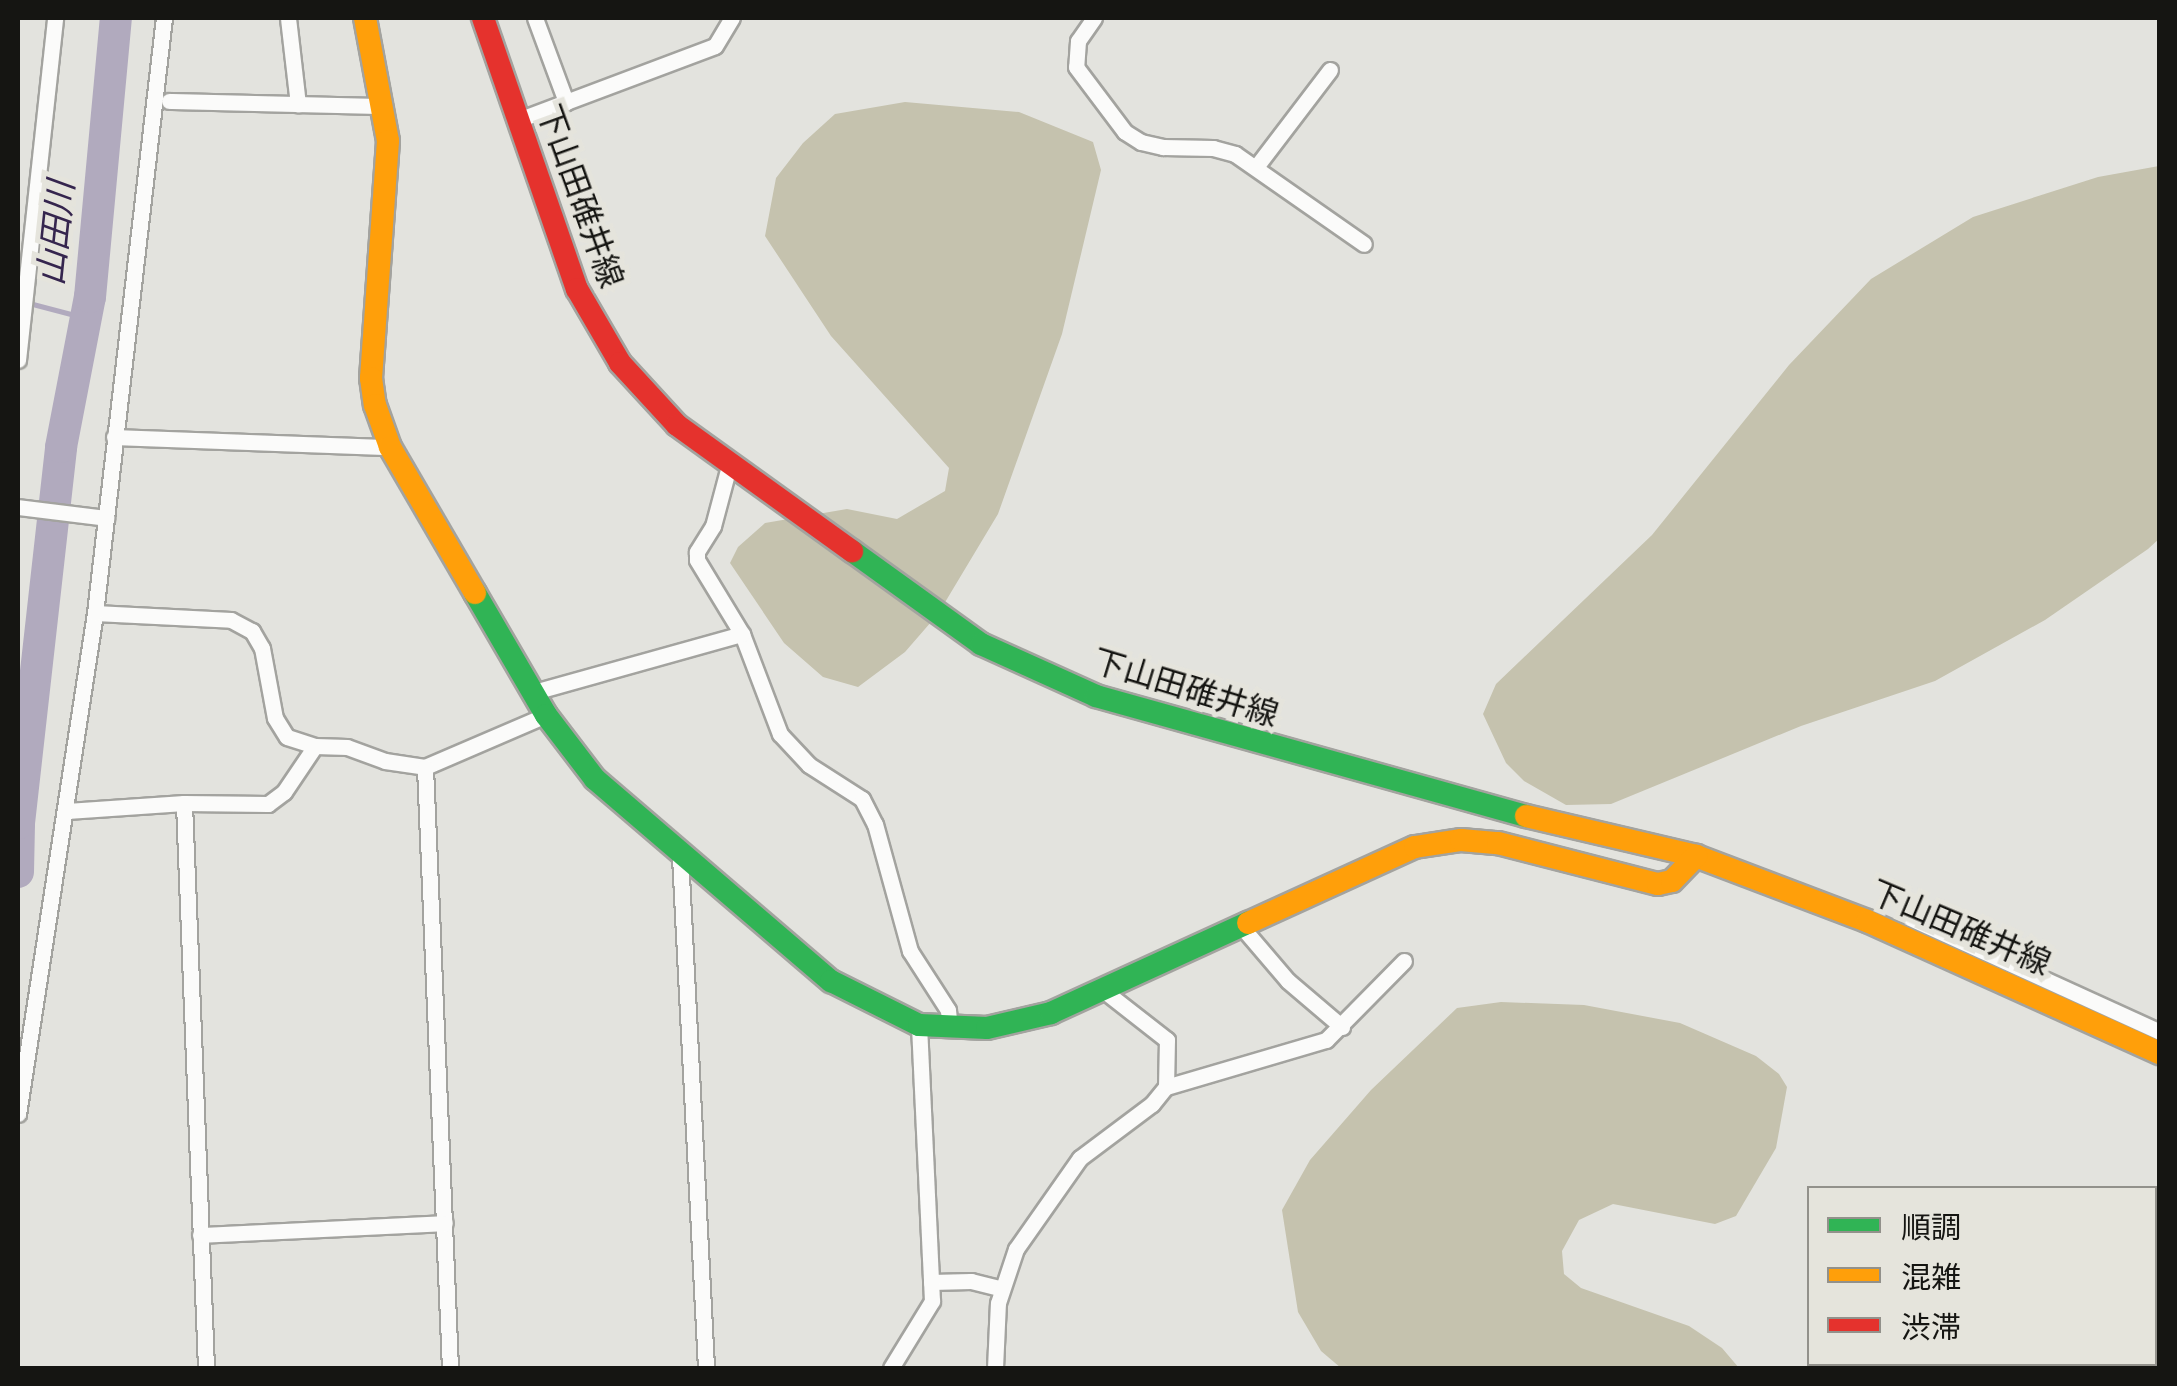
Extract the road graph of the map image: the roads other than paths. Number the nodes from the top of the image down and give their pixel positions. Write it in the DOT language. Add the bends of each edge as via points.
graph roads {
  1 [pos="55,18"];
  2 [pos="164,18"];
  3 [pos="288,18"];
  4 [pos="367,18"];
  5 [pos="482,18"];
  6 [pos="535,18"];
  7 [pos="732,18"];
  8 [pos="1094,18"];
  9 [pos="1330,70"];
  10 [pos="169,101"];
  11 [pos="566,102"];
  12 [pos="298,104"];
  13 [pos="382,106"];
  14 [pos="518,120"];
  15 [pos="1256,167"];
  16 [pos="1364,244"];
  17 [pos="18,360"];
  18 [pos="114,437"];
  19 [pos="390,447"];
  20 [pos="729,466"];
  21 [pos="18,507"];
  22 [pos="100,517"];
  23 [pos="96,613"];
  24 [pos="742,634"];
  25 [pos="534,692"];
  26 [pos="546,715"];
  27 [pos="316,746"];
  28 [pos="425,767"];
  29 [pos="184,803"];
  30 [pos="67,811"];
  31 [pos="680,856"];
  32 [pos="1696,856"];
  33 [pos="1910,918"];
  34 [pos="1242,926"];
  35 [pos="1404,961"];
  36 [pos="1104,990"];
  37 [pos="919,1025"];
  38 [pos="1342,1027"];
  39 [pos="950,1030"];
  40 [pos="2160,1032"];
  41 [pos="2160,1054"];
  42 [pos="1166,1087"];
  43 [pos="18,1114"];
  44 [pos="445,1223"];
  45 [pos="200,1236"];
  46 [pos="931,1282"];
  47 [pos="1002,1289"];
  48 [pos="206,1368"];
  49 [pos="450,1368"];
  50 [pos="706,1368"];
  51 [pos="891,1368"];
  52 [pos="996,1368"];
  1 -- 17 [label="street"];
  2 -- 18 [label="street"];
  3 -- 12 [label="street"];
  4 -- 13 [label="main road"];
  5 -- 14 [label="main road, 下山田碓井線"];
  6 -- 11 [label="street"];
  7 -- 11 [label="street" via="715,46"];
  8 -- 15 [label="street" via="1078,41 1076,67 1125,132 1163,147 1214,148"];
  9 -- 15 [label="street"];
  10 -- 12 [label="street"];
  11 -- 14 [label="street"];
  12 -- 13 [label="street"];
  13 -- 19 [label="main road" via="388,141 372,378"];
  14 -- 20 [label="main road, 下山田碓井線" via="577,289 599,330 676,425"];
  15 -- 16 [label="street"];
  18 -- 19 [label="street"];
  18 -- 22 [label="street"];
  19 -- 25 [label="main road"];
  20 -- 24 [label="street" via="697,560"];
  20 -- 32 [label="main road, 下山田碓井線" via="938,616 1026,668 1274,749"];
  21 -- 22 [label="street"];
  22 -- 23 [label="street"];
  23 -- 27 [label="street" via="231,620 252,631 262,648 275,718 287,738"];
  23 -- 30 [label="street"];
  24 -- 25 [label="street"];
  24 -- 39 [label="street" via="780,734 809,765 862,799 910,950 948,1010"];
  25 -- 26 [label="main road"];
  26 -- 28 [label="street"];
  26 -- 31 [label="main road" via="594,779"];
  27 -- 28 [label="street"];
  27 -- 29 [label="street" via="268,804"];
  28 -- 44 [label="street"];
  29 -- 30 [label="street"];
  29 -- 45 [label="street"];
  30 -- 43 [label="street"];
  31 -- 37 [label="main road" via="831,981"];
  31 -- 50 [label="street"];
  32 -- 34 [label="main road" via="1672,881 1658,884 1498,843 1415,847"];
  32 -- 41 [label="main road, 下山田碓井線" via="1867,921"];
  33 -- 40 [label="street"];
  34 -- 36 [label="main road"];
  34 -- 38 [label="street" via="1288,981"];
  35 -- 38 [label="street"];
  36 -- 39 [label="main road" via="1022,1023"];
  36 -- 42 [label="street" via="1167,1040"];
  37 -- 39 [label="main road"];
  37 -- 46 [label="street"];
  38 -- 42 [label="street" via="1326,1040"];
  42 -- 47 [label="street" via="1080,1158 1016,1249"];
  44 -- 45 [label="street"];
  44 -- 49 [label="street"];
  45 -- 48 [label="street"];
  46 -- 47 [label="street"];
  46 -- 51 [label="street" via="932,1301"];
  47 -- 52 [label="street"];
}
